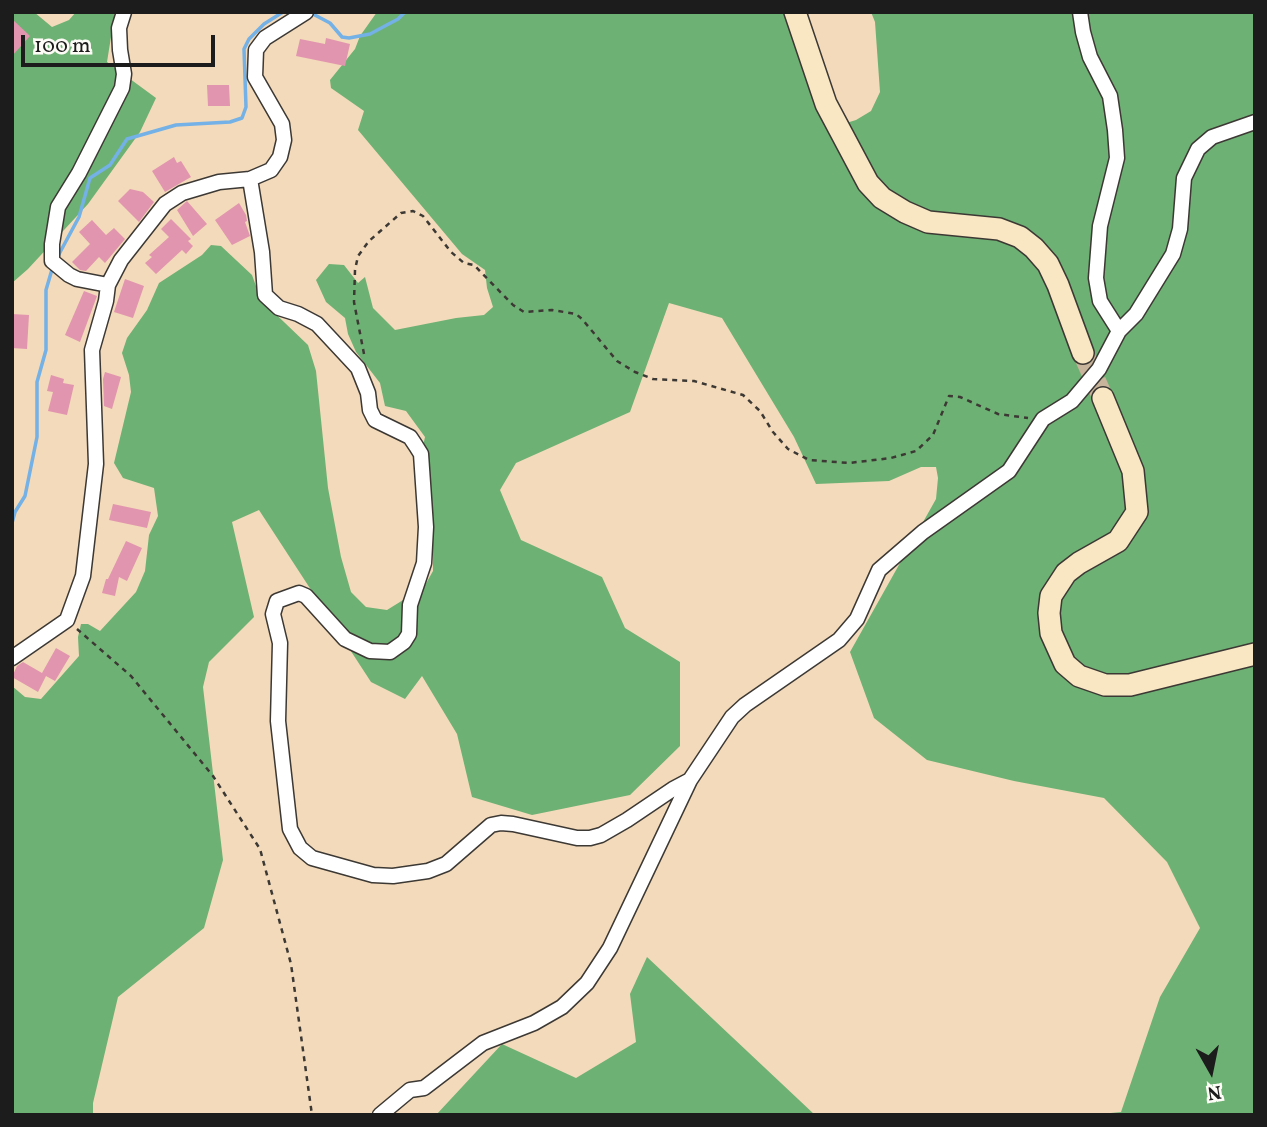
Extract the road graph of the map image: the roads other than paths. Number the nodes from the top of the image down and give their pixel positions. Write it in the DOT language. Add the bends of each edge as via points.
graph roads {
  1 [pos="124,12"];
  2 [pos="306,12"];
  3 [pos="794,12"];
  4 [pos="1080,12"];
  5 [pos="1255,122"];
  6 [pos="250,179"];
  7 [pos="108,285"];
  8 [pos="1119,331"];
  9 [pos="1083,353"];
  10 [pos="1103,398"];
  11 [pos="1255,654"];
  12 [pos="12,658"];
  13 [pos="690,780"];
  14 [pos="380,1115"];
  1 -- 7 [label="street" via="119,29 122,88 58,207 54,230 56,264 77,279"];
  2 -- 6 [label="street" via="265,38 256,50 254,77 282,124 284,140 271,170"];
  3 -- 9 [label="street" via="825,104 868,183 883,198 928,222 999,229 1034,248 1058,285"];
  4 -- 8 [label="street" via="1090,57 1110,96 1115,130 1117,158 1100,226 1096,278 1100,301"];
  5 -- 8 [label="street" via="1212,137 1198,149 1184,178 1173,254 1136,313"];
  6 -- 7 [label="street" via="219,182 182,193 165,204 121,260"];
  6 -- 13 [label="street" via="265,295 279,308 317,324 358,368 375,420 410,437 421,454 424,563 404,642 390,652 370,651 345,639 299,593 277,601 273,614 280,643 278,721 290,829 300,848 312,858 373,875 428,871 446,864 491,825 590,838"];
  7 -- 12 [label="street" via="92,350 96,464 83,576 67,620"];
  8 -- 13 [label="street" via="1099,369 1072,401 1043,419 1009,471 923,532 879,570 857,619 839,640 738,711"];
  10 -- 11 [label="street" via="1133,471 1137,512 1118,541 1066,573 1051,596 1051,633 1065,664 1079,676 1105,685 1130,685"];
  13 -- 14 [label="street" via="610,948 587,983 562,1007 483,1043"];
}
